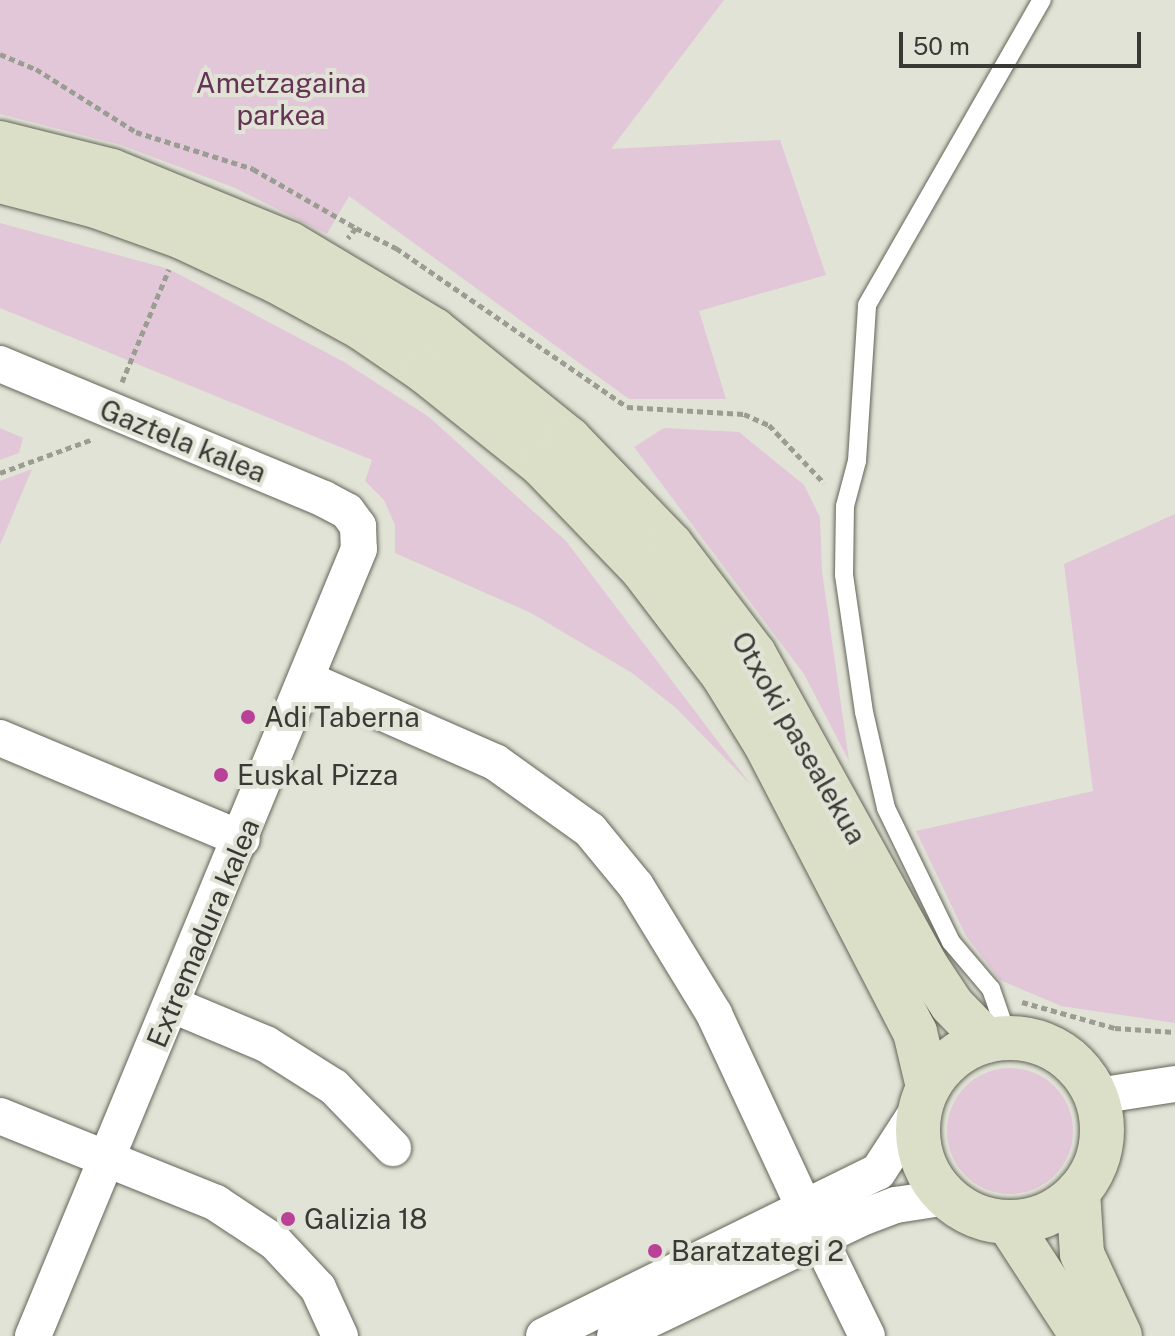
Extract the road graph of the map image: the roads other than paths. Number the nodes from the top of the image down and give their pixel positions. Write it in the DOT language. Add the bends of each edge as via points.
graph roads {
  1 [pos="1042,0"];
  2 [pos="0,143"];
  3 [pos="0,181"];
  4 [pos="0,364"];
  5 [pos="358,526"];
  6 [pos="308,680"];
  7 [pos="0,738"];
  8 [pos="242,839"];
  9 [pos="173,1005"];
  10 [pos="998,1039"];
  11 [pos="1175,1084"];
  12 [pos="1097,1096"];
  13 [pos="924,1097"];
  14 [pos="0,1116"];
  15 [pos="393,1148"];
  16 [pos="108,1160"];
  17 [pos="1078,1192"];
  18 [pos="947,1197"];
  19 [pos="1008,1222"];
  20 [pos="812,1223"];
  21 [pos="33,1336"];
  22 [pos="340,1336"];
  23 [pos="544,1336"];
  24 [pos="615,1336"];
  25 [pos="867,1336"];
  26 [pos="1082,1336"];
  27 [pos="1120,1336"];
  1 -- 10 [label="lane" via="867,305 857,461 845,506 844,575 864,712 886,808 951,942 991,989"];
  2 -- 10 [label="main road, Otxoki pasealekua" via="112,171 290,244 434,330 569,439 671,545 754,654 925,964 952,1005"];
  3 -- 13 [label="main road, Otxoki pasealekua" via="109,210 276,281 362,328 426,372 562,485 684,622 765,743 915,1032"];
  4 -- 5 [label="street, Gaztela kalea" via="324,499 347,511"];
  5 -- 6 [label="street, Extremadura kalea" via="359,549"];
  6 -- 8 [label="street, Extremadura kalea"];
  6 -- 20 [label="street" via="495,762 590,830 636,886 714,1014"];
  7 -- 8 [label="street"];
  8 -- 9 [label="street, Extremadura kalea"];
  9 -- 15 [label="street" via="266,1044 334,1087"];
  9 -- 16 [label="street, Extremadura kalea"];
  10 -- 12 [label="main road" via="1058,1051 1076,1065"];
  10 -- 13 [label="main road" via="963,1051"];
  11 -- 12 [label="street"];
  12 -- 17 [label="main road" via="1103,1141 1092,1175"];
  13 -- 18 [label="main road" via="918,1137 924,1162"];
  13 -- 20 [label="street" via="878,1172"];
  14 -- 16 [label="street"];
  16 -- 21 [label="street, Extremadura kalea"];
  16 -- 22 [label="street" via="216,1203 275,1242 318,1288"];
  17 -- 19 [label="main road" via="1035,1219"];
  17 -- 27 [label="main road" via="1082,1254"];
  18 -- 19 [label="main road" via="978,1216"];
  18 -- 20 [label="street"];
  19 -- 26 [label="main road"];
  20 -- 23 [label="street"];
  20 -- 24 [label="street"];
  20 -- 25 [label="street"];
}
